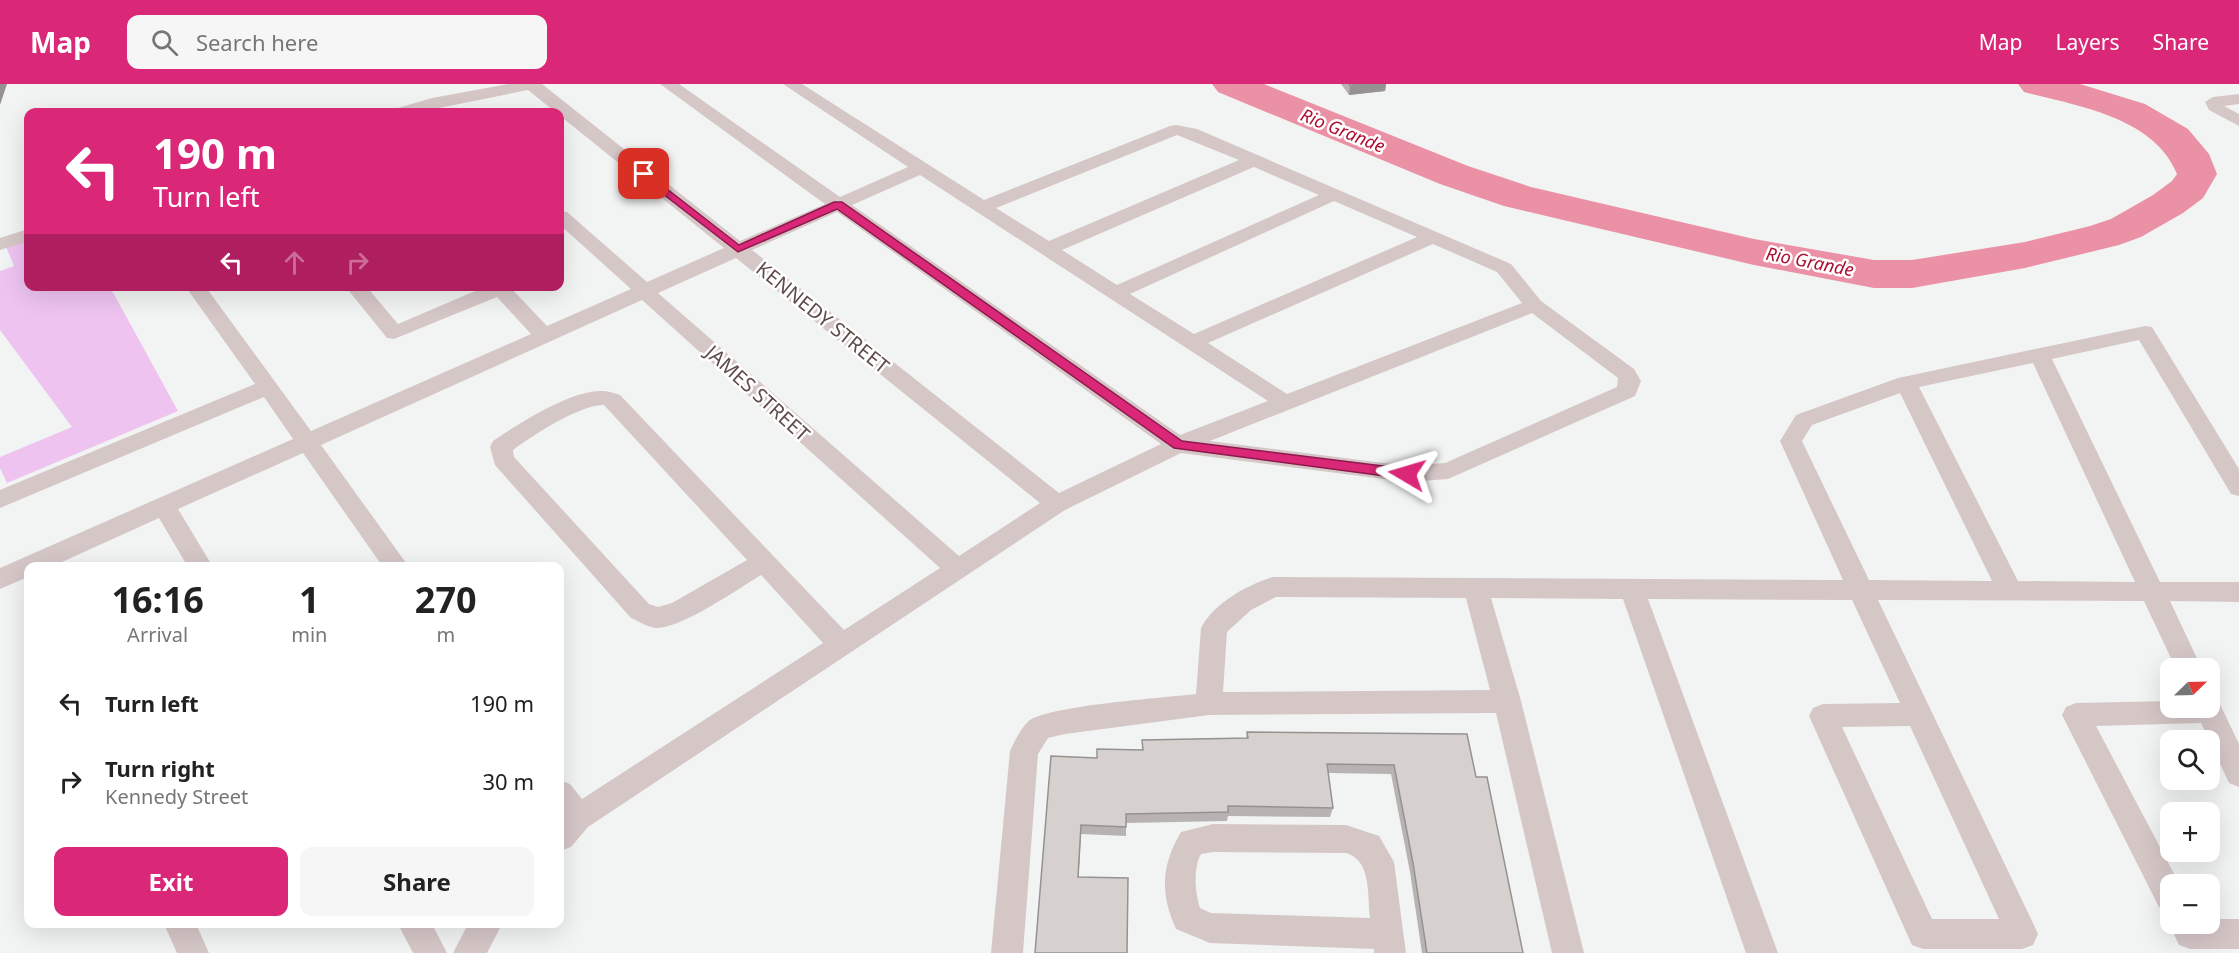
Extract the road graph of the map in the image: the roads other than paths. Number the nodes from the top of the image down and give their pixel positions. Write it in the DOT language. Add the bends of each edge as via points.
graph roads {
  1 [pos="533,84"];
  2 [pos="668,84"];
  3 [pos="791,84"];
  4 [pos="2239,99"];
  5 [pos="438,108"];
  6 [pos="563,108"];
  7 [pos="564,109"];
  8 [pos="2239,121"];
  9 [pos="1252,161"];
  10 [pos="920,168"];
  11 [pos="1333,195"];
  12 [pos="838,205"];
  13 [pos="982,207"];
  14 [pos="564,220"];
  15 [pos="24,236"];
  16 [pos="1434,237"];
  17 [pos="0,244"];
  18 [pos="738,249"];
  19 [pos="1047,249"];
  20 [pos="199,291"];
  21 [pos="359,291"];
  22 [pos="492,291"];
  23 [pos="502,291"];
  24 [pos="644,291"];
  25 [pos="1115,293"];
  26 [pos="1534,305"];
  27 [pos="545,336"];
  28 [pos="1193,342"];
  29 [pos="2039,354"];
  30 [pos="1906,383"];
  31 [pos="268,387"];
  32 [pos="1286,403"];
  33 [pos="307,442"];
  34 [pos="1178,445"];
  35 [pos="2239,488"];
  36 [pos="0,500"];
  37 [pos="1057,504"];
  38 [pos="164,506"];
  39 [pos="49,562"];
  40 [pos="198,562"];
  41 [pos="393,562"];
  42 [pos="762,563"];
  43 [pos="957,569"];
  44 [pos="24,573"];
  45 [pos="0,579"];
  46 [pos="1476,588"];
  47 [pos="1632,589"];
  48 [pos="1860,590"];
  49 [pos="2010,591"];
  50 [pos="2152,591"];
  51 [pos="2239,592"];
  52 [pos="841,645"];
  53 [pos="2184,658"];
  54 [pos="1507,701"];
  55 [pos="1209,704"];
  56 [pos="2160,712"];
  57 [pos="1919,714"];
  58 [pos="2213,718"];
  59 [pos="2239,774"];
  60 [pos="564,808"];
  61 [pos="569,827"];
  62 [pos="2160,878"];
  63 [pos="182,928"];
  64 [pos="416,928"];
  65 [pos="484,928"];
  66 [pos="2220,934"];
  67 [pos="2239,934"];
  68 [pos="1388,944"];
  69 [pos="193,953"];
  70 [pos="432,953"];
  71 [pos="469,953"];
  72 [pos="1007,953"];
  73 [pos="1568,953"];
  74 [pos="1762,953"];
  1 -- 5 [label="street"];
  1 -- 6 [label="street, KENNEDY STREET"];
  2 -- 12 [label="street"];
  3 -- 10 [label="street"];
  4 -- 8 [label="street" via="2213,102"];
  7 -- 18 [label="street, KENNEDY STREET"];
  9 -- 11 [label="street"];
  9 -- 13 [label="street" via="1176,130"];
  9 -- 19 [label="street"];
  10 -- 12 [label="street"];
  10 -- 13 [label="street"];
  11 -- 16 [label="street"];
  11 -- 25 [label="street"];
  12 -- 18 [label="street"];
  12 -- 34 [label="street"];
  13 -- 19 [label="street"];
  14 -- 24 [label="street, JAMES STREET"];
  15 -- 17 [label="street"];
  16 -- 26 [label="street" via="1504,268"];
  16 -- 28 [label="street"];
  18 -- 24 [label="street"];
  18 -- 37 [label="street, KENNEDY STREET"];
  19 -- 25 [label="street"];
  20 -- 31 [label="street"];
  21 -- 22 [label="street" via="394,333"];
  23 -- 27 [label="street"];
  24 -- 27 [label="street"];
  24 -- 43 [label="street, JAMES STREET"];
  25 -- 28 [label="street"];
  26 -- 32 [label="street"];
  26 -- 34 [label="street" via="1626,374 1630,381 1627,391 1448,471 1407,474"];
  27 -- 33 [label="street"];
  28 -- 32 [label="street"];
  29 -- 30 [label="street"];
  29 -- 35 [label="street" via="2145,332"];
  29 -- 50 [label="street"];
  30 -- 48 [label="street" via="1804,420 1791,441"];
  30 -- 49 [label="street"];
  31 -- 33 [label="street"];
  31 -- 36 [label="street"];
  32 -- 34 [label="street"];
  33 -- 38 [label="street"];
  33 -- 41 [label="street"];
  34 -- 37 [label="street"];
  37 -- 43 [label="street"];
  38 -- 39 [label="street"];
  38 -- 40 [label="street"];
  42 -- 42 [label="street" via="612,400 600,397 583,403 514,436 501,447 503,459 632,602 657,618 681,610"];
  42 -- 52 [label="street"];
  43 -- 52 [label="street"];
  44 -- 45 [label="street"];
  46 -- 47 [label="street"];
  46 -- 54 [label="street"];
  46 -- 55 [label="street" via="1273,587 1242,603 1214,628"];
  47 -- 48 [label="street"];
  47 -- 74 [label="street"];
  48 -- 49 [label="street"];
  48 -- 57 [label="street"];
  49 -- 50 [label="street"];
  50 -- 51 [label="street"];
  50 -- 53 [label="street"];
  52 -- 61 [label="street"];
  54 -- 55 [label="street"];
  54 -- 73 [label="street"];
  55 -- 72 [label="street" via="1065,722 1039,729 1024,751"];
  56 -- 62 [label="street" via="2076,715"];
  57 -- 57 [label="street" via="1823,716 1923,934 2022,934"];
  58 -- 59 [label="street"];
  60 -- 61 [label="street"];
  63 -- 69 [label="street"];
  64 -- 70 [label="street"];
  65 -- 71 [label="street"];
  66 -- 67 [label="street"];
  68 -- 68 [label="street" via="1210,928 1187,918 1181,898 1182,859 1192,842 1213,838 1346,839 1368,846 1379,862"];
}
